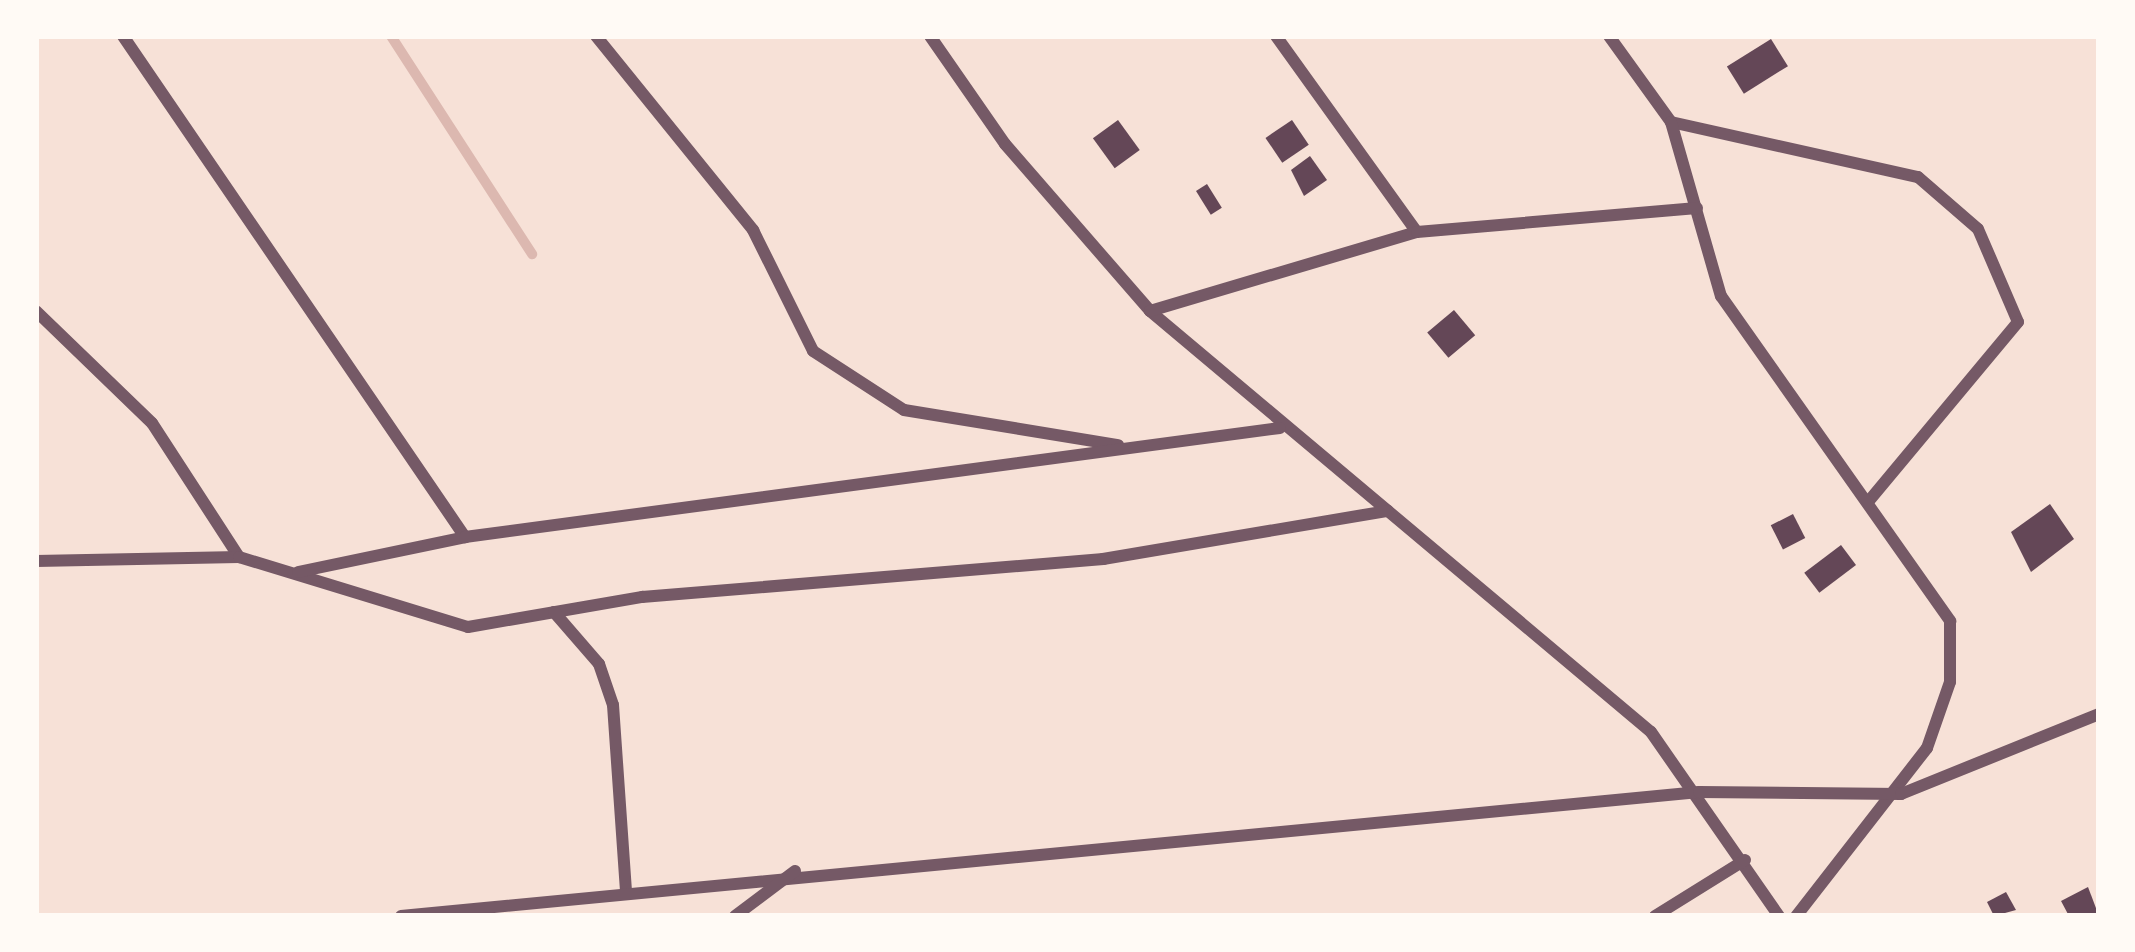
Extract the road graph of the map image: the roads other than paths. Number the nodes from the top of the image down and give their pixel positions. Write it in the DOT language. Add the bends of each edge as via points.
graph roads {
  1 [pos="123,36"];
  2 [pos="596,36"];
  3 [pos="930,36"];
  4 [pos="1276,36"];
  5 [pos="1610,36"];
  6 [pos="1671,122"];
  7 [pos="1697,208"];
  8 [pos="1417,232"];
  9 [pos="36,311"];
  10 [pos="1150,311"];
  11 [pos="1280,428"];
  12 [pos="1137,447"];
  13 [pos="1869,501"];
  14 [pos="1388,511"];
  15 [pos="465,537"];
  16 [pos="239,556"];
  17 [pos="36,561"];
  18 [pos="297,573"];
  19 [pos="554,612"];
  20 [pos="2099,714"];
  21 [pos="1699,792"];
  22 [pos="1901,794"];
  23 [pos="1745,860"];
  24 [pos="796,870"];
  25 [pos="626,890"];
  26 [pos="401,916"];
  27 [pos="734,916"];
  28 [pos="1655,916"];
  29 [pos="1779,916"];
  30 [pos="1796,916"];
  1 -- 15 [label="street"];
  2 -- 12 [label="street" via="753,230 812,351 904,410"];
  3 -- 10 [label="street" via="1006,144"];
  4 -- 8 [label="street"];
  5 -- 6 [label="street"];
  6 -- 7 [label="street"];
  6 -- 13 [label="street" via="1918,177 1978,229 2018,322"];
  7 -- 8 [label="street"];
  7 -- 13 [label="street" via="1721,296"];
  8 -- 10 [label="street"];
  9 -- 16 [label="street" via="152,423"];
  10 -- 11 [label="street"];
  11 -- 12 [label="street"];
  11 -- 14 [label="street"];
  12 -- 15 [label="street"];
  13 -- 22 [label="street" via="1934,593 1954,652 1941,717"];
  14 -- 19 [label="street" via="1103,560"];
  14 -- 21 [label="street" via="1585,669"];
  15 -- 18 [label="street"];
  16 -- 17 [label="street"];
  16 -- 18 [label="street"];
  18 -- 19 [label="street" via="438,626"];
  19 -- 25 [label="street" via="598,664 613,705"];
  20 -- 22 [label="street"];
  21 -- 22 [label="street"];
  21 -- 23 [label="street"];
  21 -- 24 [label="street"];
  22 -- 30 [label="street"];
  23 -- 28 [label="street"];
  23 -- 29 [label="street"];
  24 -- 25 [label="street"];
  24 -- 27 [label="street"];
  25 -- 26 [label="street"];
}
